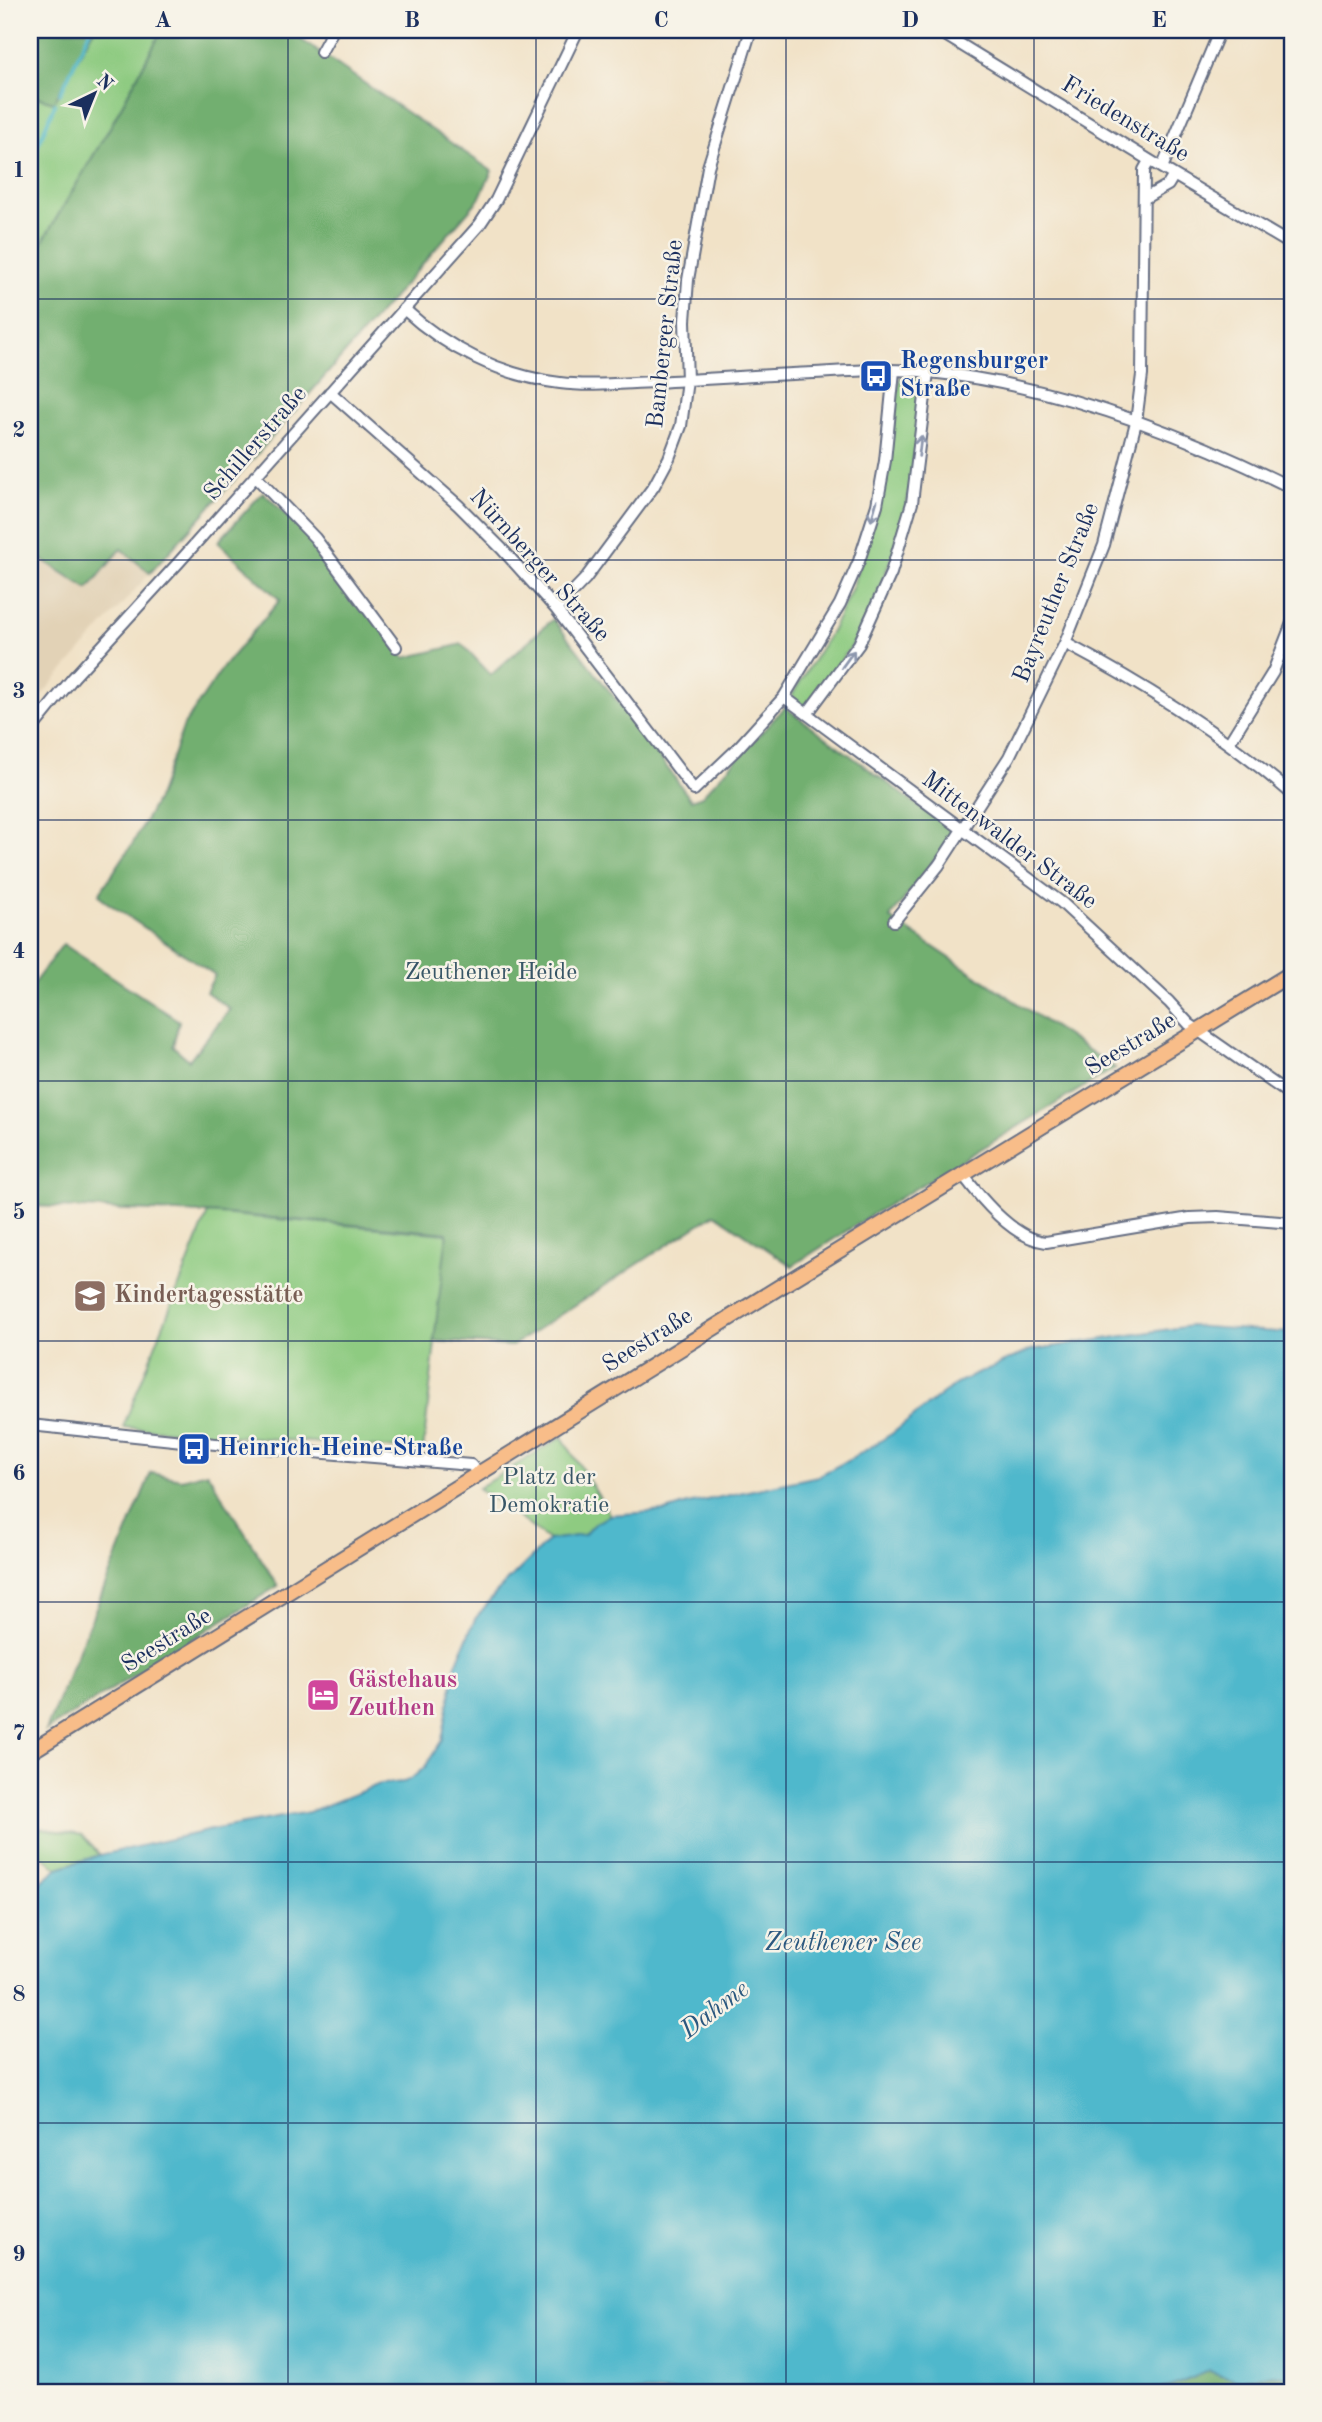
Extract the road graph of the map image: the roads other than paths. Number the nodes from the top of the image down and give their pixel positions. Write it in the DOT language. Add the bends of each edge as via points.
graph roads {
  1 [pos="333,30"];
  2 [pos="578,30"];
  3 [pos="751,30"];
  4 [pos="937,30"];
  5 [pos="1220,30"];
  6 [pos="321,52"];
  7 [pos="1149,161"];
  8 [pos="1162,168"];
  9 [pos="1174,175"];
  10 [pos="1144,198"];
  11 [pos="1292,245"];
  12 [pos="404,309"];
  13 [pos="894,371"];
  14 [pos="928,372"];
  15 [pos="687,380"];
  16 [pos="330,392"];
  17 [pos="1136,422"];
  18 [pos="255,476"];
  19 [pos="1292,488"];
  20 [pos="556,609"];
  21 [pos="1292,623"];
  22 [pos="1065,643"];
  23 [pos="396,647"];
  24 [pos="784,697"];
  25 [pos="807,714"];
  26 [pos="30,730"];
  27 [pos="1229,743"];
  28 [pos="1292,794"];
  29 [pos="962,830"];
  30 [pos="894,921"];
  31 [pos="1292,973"];
  32 [pos="1198,1031"];
  33 [pos="1292,1096"];
  34 [pos="964,1176"];
  35 [pos="1292,1223"];
  36 [pos="30,1425"];
  37 [pos="478,1473"];
  38 [pos="30,1752"];
  1 -- 6 [label="street"];
  2 -- 12 [label="street, Schillerstraße" via="496,200"];
  3 -- 15 [label="street, Bamberger Straße" via="708,167 688,281"];
  4 -- 7 [label="street, Friedenstraße"];
  5 -- 8 [label="street"];
  7 -- 8 [label="street, Friedenstraße"];
  7 -- 10 [label="street, Bayreuther Straße" via="1144,170"];
  8 -- 9 [label="street, Friedenstraße"];
  9 -- 10 [label="street" via="1168,185"];
  9 -- 11 [label="street, Friedenstraße"];
  10 -- 17 [label="street, Bayreuther Straße" via="1142,375"];
  12 -- 15 [label="street" via="464,352 529,376 584,385"];
  12 -- 16 [label="street, Schillerstraße"];
  13 -- 14 [label="street"];
  13 -- 15 [label="street"];
  13 -- 24 [label="street, one-way" via="885,461 867,537 840,604"];
  14 -- 17 [label="street" via="1045,394"];
  25 -- 14 [label="street, one-way" via="859,644 891,573 912,503"];
  15 -- 20 [label="street, Bamberger Straße" via="681,426 654,486 596,567"];
  16 -- 18 [label="street, Schillerstraße"];
  16 -- 20 [label="street, Nürnberger Straße" via="458,505"];
  17 -- 19 [label="street"];
  17 -- 22 [label="street, Bayreuther Straße" via="1104,545"];
  18 -- 23 [label="street" via="311,533"];
  18 -- 26 [label="street, Schillerstraße"];
  20 -- 24 [label="street, Nürnberger Straße" via="694,790"];
  21 -- 27 [label="street" via="1273,671"];
  22 -- 27 [label="street" via="1154,692"];
  22 -- 29 [label="street, Bayreuther Straße" via="1012,753"];
  24 -- 25 [label="street, Mittenwalder Straße"];
  25 -- 29 [label="street, Mittenwalder Straße"];
  27 -- 28 [label="street"];
  29 -- 30 [label="street, Bayreuther Straße"];
  29 -- 32 [label="street, Mittenwalder Straße" via="1062,903"];
  31 -- 32 [label="main road, Seestraße"];
  32 -- 33 [label="street, Mittenwalder Straße"];
  32 -- 34 [label="main road, Seestraße"];
  34 -- 35 [label="street" via="990,1206 1032,1241 1190,1218"];
  34 -- 37 [label="main road, Seestraße"];
  36 -- 37 [label="street" via="471,1465"];
  37 -- 38 [label="main road, Seestraße"];
}
